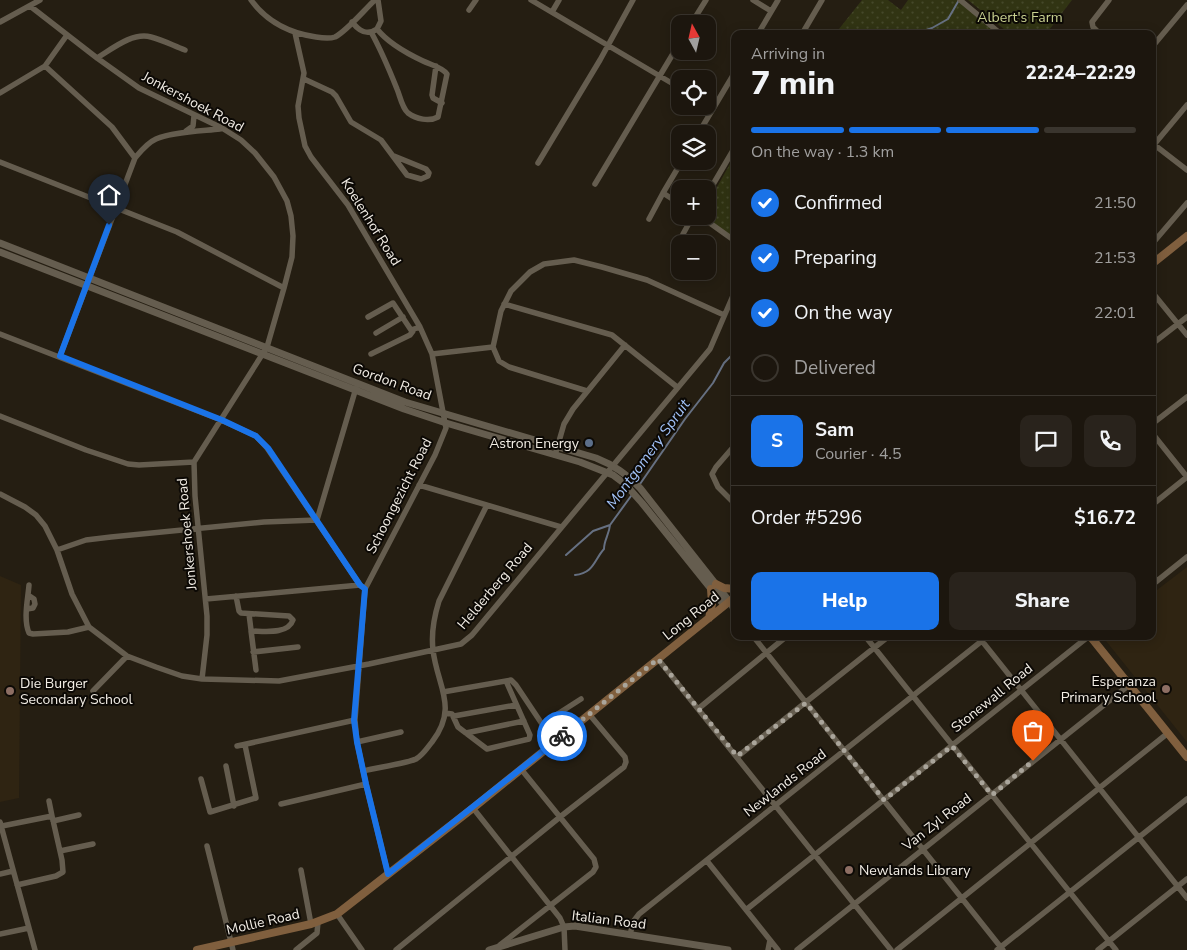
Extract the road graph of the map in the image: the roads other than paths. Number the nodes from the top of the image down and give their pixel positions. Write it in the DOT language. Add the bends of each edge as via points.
graph roads {
  1 [pos="40,0"];
  2 [pos="251,0"];
  3 [pos="377,0"];
  4 [pos="476,0"];
  5 [pos="531,0"];
  6 [pos="559,0"];
  7 [pos="633,0"];
  8 [pos="706,0"];
  9 [pos="753,0"];
  10 [pos="778,0"];
  11 [pos="822,0"];
  12 [pos="1109,0"];
  13 [pos="961,1"];
  14 [pos="1187,5"];
  15 [pos="30,6"];
  16 [pos="469,10"];
  17 [pos="772,11"];
  18 [pos="552,12"];
  19 [pos="697,15"];
  20 [pos="0,22"];
  21 [pos="352,22"];
  22 [pos="377,29"];
  23 [pos="760,30"];
  24 [pos="804,30"];
  25 [pos="996,30"];
  26 [pos="1095,30"];
  27 [pos="371,32"];
  28 [pos="295,33"];
  29 [pos="67,35"];
  30 [pos="1156,42"];
  31 [pos="607,45"];
  32 [pos="185,50"];
  33 [pos="671,57"];
  34 [pos="97,58"];
  35 [pos="45,66"];
  36 [pos="436,66"];
  37 [pos="660,76"];
  38 [pos="304,79"];
  39 [pos="731,79"];
  40 [pos="671,83"];
  41 [pos="0,93"];
  42 [pos="716,99"];
  43 [pos="442,103"];
  44 [pos="1187,105"];
  45 [pos="194,116"];
  46 [pos="222,128"];
  47 [pos="180,134"];
  48 [pos="1156,141"];
  49 [pos="1156,147"];
  50 [pos="731,154"];
  51 [pos="394,156"];
  52 [pos="135,158"];
  53 [pos="0,162"];
  54 [pos="538,163"];
  55 [pos="677,170"];
  56 [pos="1187,170"];
  57 [pos="716,180"];
  58 [pos="595,184"];
  59 [pos="663,193"];
  60 [pos="671,199"];
  61 [pos="1187,203"];
  62 [pos="115,208"];
  63 [pos="649,219"];
  64 [pos="688,225"];
  65 [pos="713,225"];
  66 [pos="683,234"];
  67 [pos="1187,236"];
  68 [pos="731,238"];
  69 [pos="1156,239"];
  70 [pos="0,243"];
  71 [pos="0,252"];
  72 [pos="1156,261"];
  73 [pos="90,277"];
  74 [pos="86,285"];
  75 [pos="284,288"];
  76 [pos="1156,297"];
  77 [pos="731,300"];
  78 [pos="504,304"];
  79 [pos="724,316"];
  80 [pos="368,317"];
  81 [pos="403,317"];
  82 [pos="1187,317"];
  83 [pos="1178,324"];
  84 [pos="420,328"];
  85 [pos="413,331"];
  86 [pos="376,333"];
  87 [pos="0,334"];
  88 [pos="1187,335"];
  89 [pos="1156,341"];
  90 [pos="626,345"];
  91 [pos="493,347"];
  92 [pos="267,348"];
  93 [pos="371,354"];
  94 [pos="432,354"];
  95 [pos="263,355"];
  96 [pos="60,356"];
  97 [pos="358,383"];
  98 [pos="677,387"];
  99 [pos="355,391"];
  100 [pos="587,391"];
  101 [pos="1187,397"];
  102 [pos="443,413"];
  103 [pos="0,416"];
  104 [pos="222,420"];
  105 [pos="1156,421"];
  106 [pos="446,423"];
  107 [pos="1156,438"];
  108 [pos="731,450"];
  109 [pos="556,451"];
  110 [pos="194,462"];
  111 [pos="613,465"];
  112 [pos="608,472"];
  113 [pos="1187,477"];
  114 [pos="419,485"];
  115 [pos="0,494"];
  116 [pos="731,500"];
  117 [pos="1156,502"];
  118 [pos="487,505"];
  119 [pos="316,520"];
  120 [pos="561,527"];
  121 [pos="198,529"];
  122 [pos="56,550"];
  123 [pos="1187,557"];
  124 [pos="1156,582"];
  125 [pos="28,585"];
  126 [pos="362,587"];
  127 [pos="713,587"];
  128 [pos="731,589"];
  129 [pos="236,596"];
  130 [pos="206,599"];
  131 [pos="729,601"];
  132 [pos="249,614"];
  133 [pos="709,618"];
  134 [pos="89,627"];
  135 [pos="251,631"];
  136 [pos="756,640"];
  137 [pos="782,640"];
  138 [pos="868,640"];
  139 [pos="884,640"];
  140 [pos="979,640"];
  141 [pos="981,640"];
  142 [pos="1084,640"];
  143 [pos="1092,640"];
  144 [pos="298,647"];
  145 [pos="874,648"];
  146 [pos="433,651"];
  147 [pos="253,652"];
  148 [pos="766,653"];
  149 [pos="128,656"];
  150 [pos="658,659"];
  151 [pos="358,665"];
  152 [pos="202,679"];
  153 [pos="506,681"];
  154 [pos="1129,685"];
  155 [pos="1022,689"];
  156 [pos="92,691"];
  157 [pos="443,692"];
  158 [pos="913,696"];
  159 [pos="581,699"];
  160 [pos="806,703"];
  161 [pos="516,705"];
  162 [pos="698,709"];
  163 [pos="445,712"];
  164 [pos="589,714"];
  165 [pos="454,716"];
  166 [pos="354,720"];
  167 [pos="524,721"];
  168 [pos="401,732"];
  169 [pos="466,733"];
  170 [pos="1168,733"];
  171 [pos="1060,739"];
  172 [pos="357,742"];
  173 [pos="245,744"];
  174 [pos="237,746"];
  175 [pos="952,746"];
  176 [pos="845,752"];
  177 [pos="737,756"];
  178 [pos="1187,757"];
  179 [pos="226,766"];
  180 [pos="521,770"];
  181 [pos="363,771"];
  182 [pos="201,779"];
  183 [pos="366,784"];
  184 [pos="1099,789"];
  185 [pos="992,795"];
  186 [pos="1187,799"];
  187 [pos="884,800"];
  188 [pos="49,802"];
  189 [pos="280,804"];
  190 [pos="234,806"];
  191 [pos="776,806"];
  192 [pos="473,808"];
  193 [pos="79,815"];
  194 [pos="560,817"];
  195 [pos="53,818"];
  196 [pos="1,824"];
  197 [pos="1138,838"];
  198 [pos="93,844"];
  199 [pos="1030,844"];
  200 [pos="207,846"];
  201 [pos="923,849"];
  202 [pos="60,851"];
  203 [pos="815,855"];
  204 [pos="511,856"];
  205 [pos="707,861"];
  206 [pos="301,870"];
  207 [pos="14,871"];
  208 [pos="0,874"];
  209 [pos="388,874"];
  210 [pos="1187,879"];
  211 [pos="17,885"];
  212 [pos="1178,886"];
  213 [pos="1070,892"];
  214 [pos="962,898"];
  215 [pos="1187,898"];
  216 [pos="854,904"];
  217 [pos="551,906"];
  218 [pos="747,909"];
  219 [pos="335,915"];
  220 [pos="315,923"];
  221 [pos="564,927"];
  222 [pos="29,928"];
  223 [pos="0,934"];
  224 [pos="630,935"];
  225 [pos="770,940"];
  226 [pos="1109,941"];
  227 [pos="807,943"];
  228 [pos="232,946"];
  229 [pos="493,949"];
  230 [pos="1000,949"];
  231 [pos="35,950"];
  232 [pos="197,950"];
  233 [pos="296,950"];
  234 [pos="362,950"];
  235 [pos="396,950"];
  236 [pos="565,950"];
  237 [pos="728,950"];
  238 [pos="768,950"];
  239 [pos="778,950"];
  240 [pos="797,950"];
  241 [pos="806,950"];
  242 [pos="891,950"];
  243 [pos="898,950"];
  244 [pos="1098,950"];
  245 [pos="1116,950"];
  1 -- 15 [label="street"];
  2 -- 28 [label="street" via="271,21"];
  3 -- 21 [label="street"];
  3 -- 22 [label="street" via="381,21"];
  4 -- 16 [label="street"];
  5 -- 18 [label="street"];
  6 -- 18 [label="street"];
  7 -- 31 [label="street"];
  8 -- 19 [label="street"];
  9 -- 17 [label="street"];
  10 -- 17 [label="street"];
  11 -- 24 [label="street"];
  12 -- 26 [label="street" via="1092,22"];
  13 -- 25 [label="street"];
  14 -- 30 [label="street"];
  15 -- 20 [label="street"];
  15 -- 29 [label="street, Jonkershoek Road"];
  17 -- 23 [label="street"];
  18 -- 31 [label="street"];
  21 -- 27 [label="street" via="358,29"];
  21 -- 28 [label="street" via="330,38"];
  22 -- 27 [label="street"];
  22 -- 36 [label="street" via="385,39"];
  27 -- 43 [label="street" via="407,112 418,118 434,119 438,117"];
  28 -- 38 [label="street, Koelenhof Road"];
  29 -- 34 [label="street, Jonkershoek Road"];
  29 -- 35 [label="street"];
  31 -- 37 [label="street"];
  31 -- 54 [label="street"];
  32 -- 34 [label="street" via="144,36 121,43"];
  33 -- 37 [label="street"];
  34 -- 45 [label="street, Jonkershoek Road" via="139,88"];
  35 -- 41 [label="street"];
  35 -- 52 [label="street" via="112,127"];
  36 -- 43 [label="street" via="432,95"];
  36 -- 43 [label="street" via="448,77"];
  37 -- 40 [label="street"];
  37 -- 58 [label="street"];
  38 -- 51 [label="street" via="332,92 351,122 377,137"];
  38 -- 84 [label="street, Koelenhof Road" via="298,106 305,146 348,205"];
  39 -- 42 [label="street"];
  44 -- 48 [label="street"];
  45 -- 46 [label="street, Jonkershoek Road"];
  45 -- 47 [label="street" via="192,128"];
  46 -- 47 [label="street"];
  46 -- 75 [label="street, Jonkershoek Road" via="255,153 288,202 293,236 292,257"];
  47 -- 52 [label="street" via="156,139"];
  49 -- 56 [label="street"];
  50 -- 57 [label="street"];
  51 -- 51 [label="street" via="426,168 428,176 416,179 407,175"];
  52 -- 62 [label="street"];
  53 -- 62 [label="street"];
  55 -- 59 [label="street"];
  59 -- 60 [label="street"];
  59 -- 63 [label="street"];
  61 -- 69 [label="street"];
  62 -- 73 [label="street"];
  62 -- 75 [label="street" via="177,232"];
  64 -- 66 [label="street"];
  65 -- 68 [label="street"];
  67 -- 72 [label="main road"];
  70 -- 73 [label="street, Gordon Road"];
  71 -- 74 [label="street, Gordon Road"];
  73 -- 74 [label="street"];
  73 -- 92 [label="street, Gordon Road"];
  74 -- 95 [label="street, Gordon Road"];
  74 -- 96 [label="street"];
  75 -- 92 [label="street, Jonkershoek Road"];
  76 -- 83 [label="street"];
  77 -- 79 [label="street, Helderberg Road"];
  78 -- 79 [label="street" via="511,291 536,267 574,260 647,280"];
  78 -- 90 [label="street" via="612,335"];
  78 -- 91 [label="street"];
  79 -- 98 [label="street, Helderberg Road" via="710,348"];
  80 -- 81 [label="street" via="394,303"];
  81 -- 85 [label="street"];
  81 -- 86 [label="street"];
  82 -- 83 [label="street"];
  83 -- 88 [label="street"];
  83 -- 89 [label="street"];
  84 -- 85 [label="street"];
  84 -- 94 [label="street, Koelenhof Road"];
  85 -- 93 [label="street"];
  87 -- 96 [label="street"];
  90 -- 98 [label="street"];
  90 -- 100 [label="street"];
  91 -- 94 [label="street"];
  91 -- 100 [label="street" via="499,362 509,367"];
  92 -- 95 [label="street, Jonkershoek Road"];
  92 -- 97 [label="street, Gordon Road"];
  94 -- 102 [label="street, Koelenhof Road"];
  95 -- 99 [label="street, Gordon Road"];
  95 -- 104 [label="street, Jonkershoek Road"];
  96 -- 104 [label="street"];
  97 -- 99 [label="street"];
  97 -- 102 [label="street, Gordon Road"];
  98 -- 111 [label="street, Helderberg Road"];
  99 -- 106 [label="street, Gordon Road"];
  99 -- 119 [label="street"];
  100 -- 109 [label="street" via="568,417"];
  101 -- 105 [label="street"];
  102 -- 106 [label="street, Koelenhof Road"];
  102 -- 109 [label="street, Gordon Road"];
  103 -- 110 [label="street" via="128,464"];
  104 -- 110 [label="street, Jonkershoek Road"];
  104 -- 119 [label="street" via="263,442"];
  106 -- 109 [label="street, Gordon Road"];
  106 -- 114 [label="street, Schoongezicht Road" via="445,434"];
  107 -- 113 [label="street"];
  108 -- 116 [label="street" via="712,474 718,487"];
  109 -- 111 [label="street, Gordon Road"];
  109 -- 112 [label="street, Gordon Road"];
  110 -- 121 [label="street, Jonkershoek Road"];
  111 -- 112 [label="street, Helderberg Road"];
  111 -- 127 [label="street, Gordon Road" via="638,486"];
  112 -- 120 [label="street, Helderberg Road"];
  112 -- 127 [label="street, Gordon Road" via="633,493"];
  113 -- 117 [label="street"];
  114 -- 118 [label="street"];
  114 -- 126 [label="street, Schoongezicht Road"];
  115 -- 122 [label="street, Helderberg Road" via="36,515"];
  118 -- 120 [label="street"];
  118 -- 146 [label="street" via="439,601 433,624"];
  119 -- 121 [label="street"];
  119 -- 126 [label="street"];
  120 -- 146 [label="street, Helderberg Road" via="472,635 461,644"];
  121 -- 122 [label="street" via="86,540"];
  121 -- 130 [label="street, Jonkershoek Road"];
  122 -- 134 [label="street, Helderberg Road" via="72,594"];
  123 -- 124 [label="street"];
  125 -- 134 [label="street" via="29,633 68,632"];
  126 -- 129 [label="street"];
  126 -- 151 [label="street, Schoongezicht Road"];
  127 -- 128 [label="main road"];
  127 -- 131 [label="street, Gordon Road"];
  127 -- 133 [label="main road"];
  129 -- 130 [label="street"];
  129 -- 132 [label="street" via="239,611"];
  130 -- 152 [label="street, Jonkershoek Road" via="207,635"];
  131 -- 133 [label="main road, Long Road"];
  132 -- 135 [label="street"];
  132 -- 135 [label="street" via="289,616 293,620 284,629"];
  133 -- 150 [label="main road, Long Road"];
  134 -- 149 [label="street, Helderberg Road"];
  135 -- 147 [label="street"];
  135 -- 147 [label="street" via="256,670"];
  136 -- 148 [label="street"];
  137 -- 148 [label="street"];
  138 -- 145 [label="street"];
  139 -- 145 [label="street"];
  140 -- 158 [label="street, Newlands Road"];
  141 -- 155 [label="street"];
  142 -- 155 [label="street, Stonewall Road"];
  143 -- 154 [label="main road"];
  144 -- 147 [label="street"];
  145 -- 158 [label="street"];
  145 -- 160 [label="street"];
  146 -- 151 [label="street, Helderberg Road"];
  146 -- 157 [label="street"];
  148 -- 160 [label="street"];
  148 -- 162 [label="street"];
  149 -- 152 [label="street, Helderberg Road" via="182,676"];
  149 -- 156 [label="street"];
  150 -- 162 [label="street"];
  150 -- 164 [label="main road, Long Road"];
  151 -- 152 [label="street, Helderberg Road" via="279,681"];
  151 -- 166 [label="street, Schoongezicht Road"];
  153 -- 157 [label="street"];
  153 -- 159 [label="street" via="513,682 542,724"];
  153 -- 161 [label="street"];
  154 -- 170 [label="main road"];
  154 -- 171 [label="street, Van Zyl Road"];
  155 -- 171 [label="street"];
  155 -- 175 [label="street, Stonewall Road"];
  157 -- 163 [label="street"];
  158 -- 175 [label="street"];
  158 -- 176 [label="street, Newlands Road"];
  160 -- 176 [label="street"];
  160 -- 177 [label="street"];
  161 -- 165 [label="street"];
  161 -- 167 [label="street"];
  162 -- 177 [label="street"];
  163 -- 165 [label="street"];
  163 -- 181 [label="street" via="437,736 415,760"];
  164 -- 180 [label="main road, Long Road"];
  164 -- 194 [label="street" via="625,757 626,764"];
  165 -- 169 [label="street" via="458,727"];
  166 -- 172 [label="street, Schoongezicht Road"];
  166 -- 173 [label="street"];
  167 -- 169 [label="street"];
  167 -- 169 [label="street" via="529,739 489,749"];
  168 -- 172 [label="street"];
  170 -- 178 [label="main road"];
  170 -- 184 [label="street"];
  171 -- 184 [label="street"];
  171 -- 185 [label="street, Van Zyl Road"];
  172 -- 181 [label="street, Schoongezicht Road"];
  173 -- 174 [label="street"];
  173 -- 190 [label="street" via="257,798"];
  175 -- 185 [label="street"];
  175 -- 187 [label="street, Stonewall Road"];
  176 -- 187 [label="street"];
  176 -- 191 [label="street, Newlands Road"];
  177 -- 191 [label="street"];
  179 -- 190 [label="street"];
  180 -- 192 [label="main road, Long Road"];
  180 -- 194 [label="street"];
  181 -- 183 [label="street, Schoongezicht Road"];
  182 -- 190 [label="street" via="210,812"];
  183 -- 189 [label="street"];
  183 -- 209 [label="street, Schoongezicht Road"];
  184 -- 197 [label="street"];
  184 -- 199 [label="street"];
  185 -- 199 [label="street"];
  185 -- 201 [label="street, Van Zyl Road"];
  186 -- 197 [label="street"];
  187 -- 201 [label="street"];
  187 -- 203 [label="street, Stonewall Road"];
  188 -- 195 [label="street"];
  191 -- 203 [label="street"];
  191 -- 205 [label="street, Newlands Road"];
  192 -- 204 [label="street"];
  192 -- 209 [label="main road, Long Road"];
  193 -- 195 [label="street"];
  194 -- 204 [label="street"];
  194 -- 217 [label="street" via="596,867"];
  195 -- 196 [label="street"];
  195 -- 202 [label="street"];
  196 -- 207 [label="street"];
  197 -- 212 [label="street"];
  197 -- 213 [label="street"];
  198 -- 202 [label="street"];
  199 -- 213 [label="street"];
  199 -- 214 [label="street"];
  200 -- 228 [label="street"];
  201 -- 214 [label="street"];
  201 -- 216 [label="street, Van Zyl Road"];
  202 -- 211 [label="street" via="63,868 60,875"];
  203 -- 216 [label="street"];
  203 -- 218 [label="street, Stonewall Road"];
  204 -- 217 [label="street"];
  204 -- 235 [label="street"];
  205 -- 218 [label="street"];
  205 -- 224 [label="street, Newlands Road" via="639,914"];
  206 -- 220 [label="street"];
  207 -- 208 [label="street"];
  207 -- 211 [label="street"];
  209 -- 219 [label="main road, Long Road"];
  210 -- 212 [label="street"];
  211 -- 222 [label="street"];
  212 -- 215 [label="street"];
  212 -- 226 [label="street"];
  213 -- 226 [label="street"];
  213 -- 230 [label="street"];
  214 -- 230 [label="street"];
  214 -- 243 [label="street"];
  216 -- 227 [label="street, Van Zyl Road"];
  216 -- 242 [label="street"];
  217 -- 221 [label="street"];
  217 -- 229 [label="street"];
  218 -- 225 [label="street"];
  219 -- 220 [label="main road, Mollie Road"];
  219 -- 234 [label="street"];
  220 -- 228 [label="main road, Mollie Road"];
  220 -- 233 [label="street" via="317,933"];
  221 -- 224 [label="street, Italian Road"];
  221 -- 229 [label="street, Italian Road"];
  221 -- 236 [label="street"];
  222 -- 223 [label="street"];
  222 -- 231 [label="street"];
  224 -- 237 [label="street, Italian Road"];
  225 -- 238 [label="street"];
  225 -- 239 [label="street"];
  226 -- 244 [label="street"];
  226 -- 245 [label="street"];
  227 -- 240 [label="street, Van Zyl Road"];
  227 -- 241 [label="street"];
  228 -- 232 [label="main road, Mollie Road"];
}
